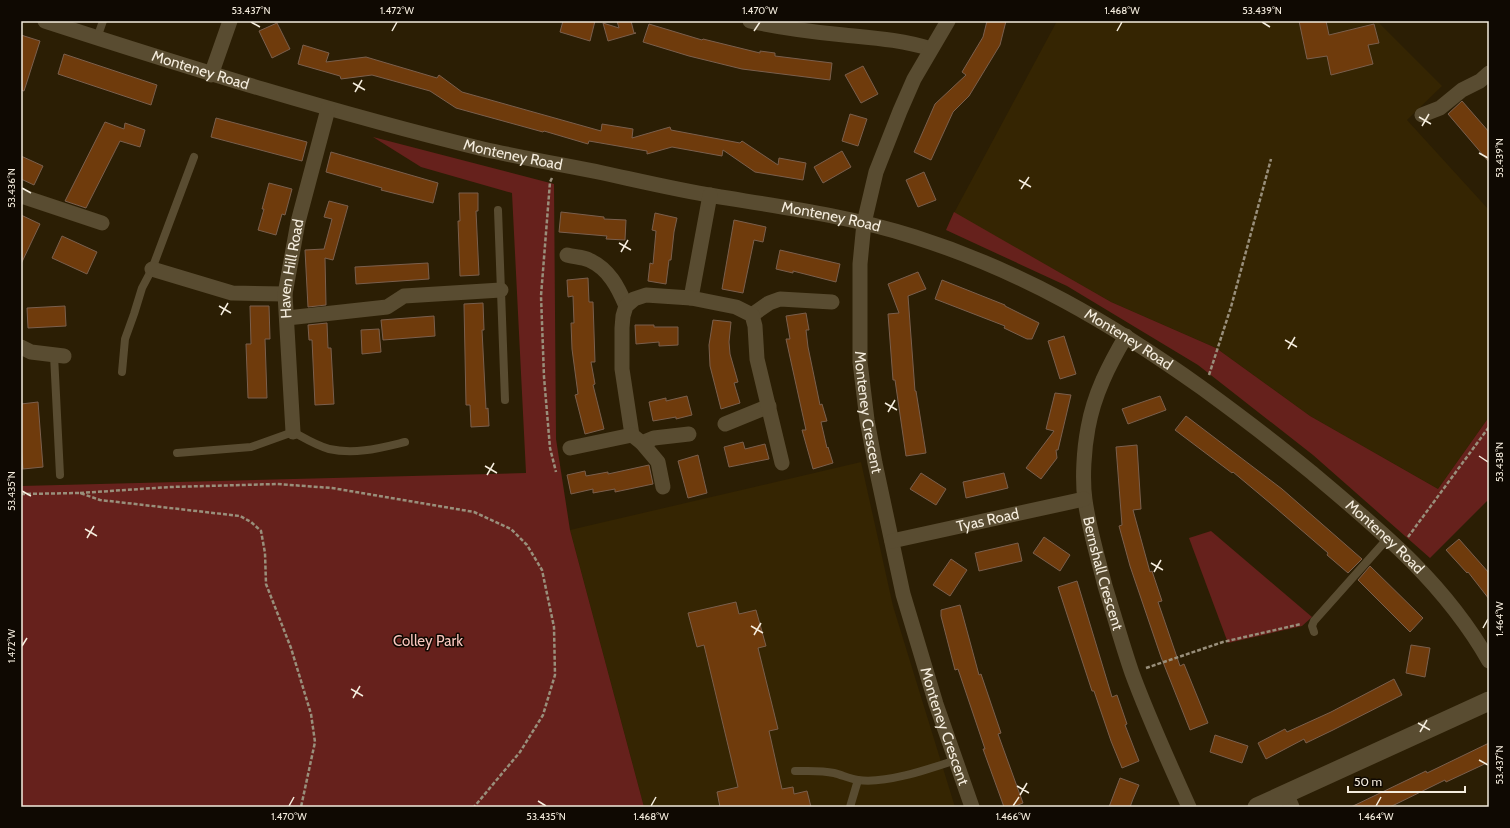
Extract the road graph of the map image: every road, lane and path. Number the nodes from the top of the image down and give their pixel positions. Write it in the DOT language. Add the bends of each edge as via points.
graph roads {
  1 [pos="45,21"];
  2 [pos="103,21"];
  3 [pos="230,21"];
  4 [pos="750,21"];
  5 [pos="948,21"];
  6 [pos="97,38"];
  7 [pos="931,49"];
  8 [pos="1489,73"];
  9 [pos="211,75"];
  10 [pos="328,109"];
  11 [pos="1422,115"];
  12 [pos="194,157"];
  13 [pos="1271,159"];
  14 [pos="556,164"];
  15 [pos="710,195"];
  16 [pos="21,196"];
  17 [pos="498,210"];
  18 [pos="102,223"];
  19 [pos="864,224"];
  20 [pos="567,255"];
  21 [pos="152,269"];
  22 [pos="501,290"];
  23 [pos="285,294"];
  24 [pos="691,298"];
  25 [pos="832,302"];
  26 [pos="626,306"];
  27 [pos="752,315"];
  28 [pos="287,318"];
  29 [pos="1126,336"];
  30 [pos="21,347"];
  31 [pos="59,355"];
  32 [pos="122,372"];
  33 [pos="1202,388"];
  34 [pos="505,400"];
  35 [pos="769,406"];
  36 [pos="725,424"];
  37 [pos="1489,427"];
  38 [pos="293,432"];
  39 [pos="689,434"];
  40 [pos="637,439"];
  41 [pos="405,442"];
  42 [pos="570,448"];
  43 [pos="177,453"];
  44 [pos="782,464"];
  45 [pos="556,472"];
  46 [pos="60,475"];
  47 [pos="663,487"];
  48 [pos="21,494"];
  49 [pos="80,494"];
  50 [pos="1084,499"];
  51 [pos="1388,538"];
  52 [pos="892,541"];
  53 [pos="1399,548"];
  54 [pos="1314,621"];
  55 [pos="1314,632"];
  56 [pos="1489,661"];
  57 [pos="1132,673"];
  58 [pos="1489,701"];
  59 [pos="956,760"];
  60 [pos="795,771"];
  61 [pos="858,780"];
  62 [pos="1289,800"];
  63 [pos="302,807"];
  64 [pos="474,807"];
  65 [pos="850,807"];
  66 [pos="972,807"];
  67 [pos="1189,807"];
  68 [pos="1256,807"];
  1 -- 6 [label="street, Monteney Road"];
  2 -- 6 [label="lane"];
  3 -- 9 [label="street"];
  4 -- 7 [label="street" via="894,40"];
  5 -- 7 [label="street, Monteney Crescent"];
  6 -- 9 [label="street, Monteney Road"];
  7 -- 19 [label="street, Monteney Crescent" via="887,141 876,172"];
  8 -- 11 [label="street" via="1440,108"];
  9 -- 10 [label="street, Monteney Road"];
  10 -- 14 [label="street, Monteney Road" via="485,149"];
  10 -- 23 [label="street, Haven Hill Road" via="298,222"];
  12 -- 21 [label="lane"];
  13 -- 33 [label="path" via="1228,314"];
  14 -- 15 [label="street, Monteney Road"];
  14 -- 45 [label="path" via="550,182 541,296 550,448"];
  15 -- 19 [label="street, Monteney Road" via="822,214"];
  15 -- 24 [label="street"];
  16 -- 18 [label="street"];
  17 -- 22 [label="lane"];
  19 -- 29 [label="street, Monteney Road" via="911,235 965,254 1023,279"];
  19 -- 52 [label="street, Monteney Crescent" via="860,264 860,362 868,428"];
  20 -- 26 [label="street" via="589,259 606,272 618,286"];
  21 -- 23 [label="street" via="232,293"];
  21 -- 32 [label="lane" via="142,288 125,340"];
  22 -- 28 [label="street" via="404,296 387,308"];
  22 -- 34 [label="lane"];
  23 -- 28 [label="street, Haven Hill Road"];
  24 -- 26 [label="street" via="646,295 634,299"];
  24 -- 27 [label="street" via="736,307"];
  25 -- 27 [label="street" via="780,299"];
  26 -- 40 [label="street" via="622,316 622,369"];
  27 -- 35 [label="street" via="757,359"];
  28 -- 38 [label="street, Haven Hill Road"];
  29 -- 33 [label="street, Monteney Road"];
  29 -- 50 [label="street, Bernshall Crescent" via="1107,368 1094,400 1084,467"];
  30 -- 31 [label="street" via="31,352"];
  31 -- 46 [label="lane"];
  33 -- 51 [label="street, Monteney Road" via="1284,449"];
  35 -- 36 [label="street"];
  35 -- 44 [label="street"];
  37 -- 53 [label="path"];
  38 -- 41 [label="lane" via="328,449 348,452"];
  38 -- 43 [label="lane" via="251,447"];
  39 -- 40 [label="street"];
  40 -- 42 [label="street"];
  40 -- 47 [label="street" via="658,462"];
  48 -- 49 [label="path"];
  49 -- 63 [label="path" via="100,500 240,516 261,531 266,584 291,648 311,714 315,742"];
  49 -- 64 [label="path" via="170,487 285,484 332,488 474,512 511,529 528,545 542,570 554,627 555,674 543,715 520,752"];
  50 -- 52 [label="street, Tyas Road"];
  50 -- 57 [label="street, Bernshall Crescent" via="1098,558"];
  51 -- 53 [label="street, Monteney Road"];
  51 -- 54 [label="lane"];
  52 -- 59 [label="street, Monteney Crescent" via="903,594 920,653"];
  53 -- 56 [label="street, Monteney Road" via="1454,607"];
  54 -- 55 [label="lane"];
  54 -- 57 [label="path" via="1223,642"];
  57 -- 67 [label="street, Bernshall Crescent"];
  58 -- 62 [label="street"];
  59 -- 61 [label="lane" via="881,780"];
  59 -- 66 [label="street, Monteney Crescent"];
  60 -- 61 [label="lane" via="817,770"];
  61 -- 65 [label="lane"];
  62 -- 68 [label="street"];
}
